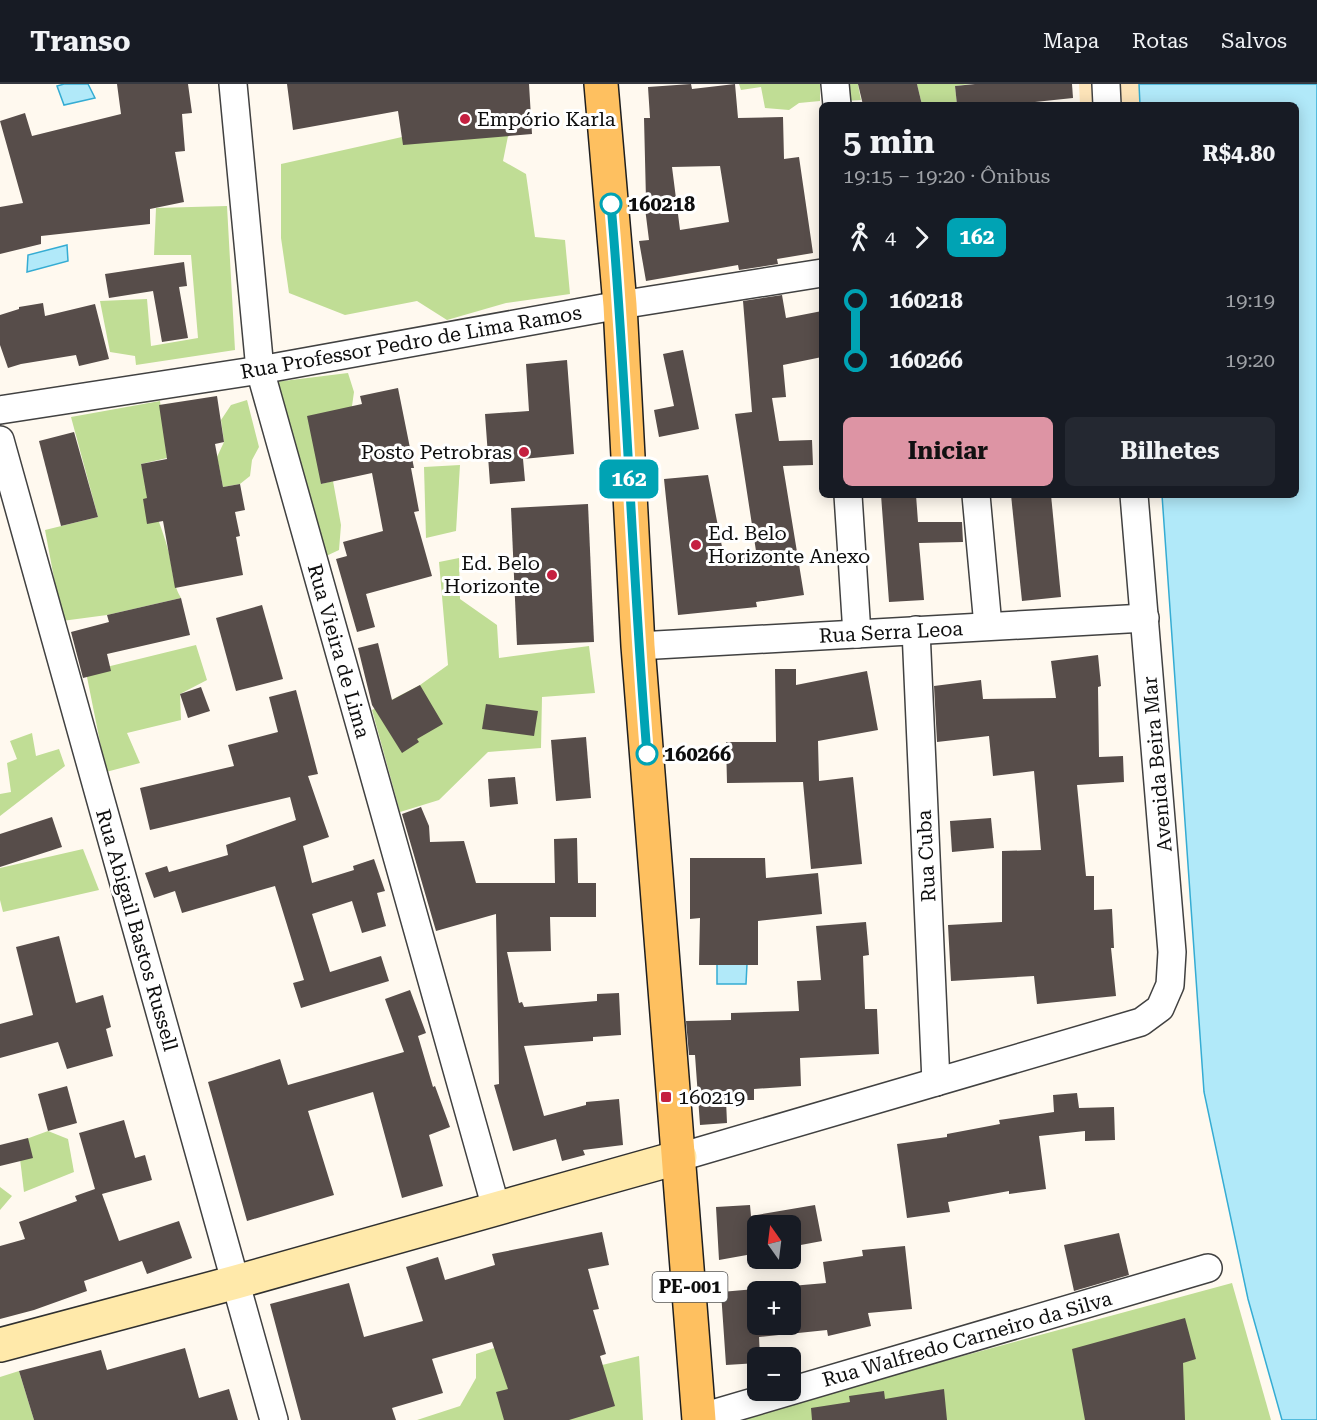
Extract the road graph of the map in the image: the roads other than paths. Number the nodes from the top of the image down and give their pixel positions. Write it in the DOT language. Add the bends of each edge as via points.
graph roads {
  1 [pos="233,84"];
  2 [pos="601,84"];
  3 [pos="835,84"];
  4 [pos="1106,84"];
  5 [pos="837,102"];
  6 [pos="1107,102"];
  7 [pos="819,273"];
  8 [pos="620,305"];
  9 [pos="260,370"];
  10 [pos="0,410"];
  11 [pos="0,440"];
  12 [pos="848,498"];
  13 [pos="976,498"];
  14 [pos="1134,498"];
  15 [pos="1145,618"];
  16 [pos="988,626"];
  17 [pos="916,630"];
  18 [pos="857,634"];
  19 [pos="638,646"];
  20 [pos="936,1082"];
  21 [pos="680,1157"];
  22 [pos="496,1208"];
  23 [pos="1208,1268"];
  24 [pos="236,1282"];
  25 [pos="0,1346"];
  26 [pos="697,1419"];
  27 [pos="274,1420"];
  1 -- 9 [label="street, Rua Vieira de Lima"];
  2 -- 8 [label="main road, PE-001"];
  3 -- 5 [label="street"];
  4 -- 6 [label="street"];
  7 -- 8 [label="street, Rua Professor Pedro de Lima Ramos"];
  8 -- 9 [label="street, Rua Professor Pedro de Lima Ramos"];
  8 -- 19 [label="main road, PE-001"];
  9 -- 10 [label="street, Rua Professor Pedro de Lima Ramos"];
  9 -- 22 [label="street, Rua Vieira de Lima"];
  11 -- 24 [label="street, Rua Abigail Bastos Russell"];
  12 -- 18 [label="street"];
  13 -- 16 [label="street"];
  14 -- 15 [label="street, Avenida Beira Mar"];
  15 -- 16 [label="street, Rua Serra Leoa"];
  15 -- 20 [label="street, Avenida Beira Mar" via="1172,952 1170,986 1160,1008 1141,1022"];
  16 -- 17 [label="street, Rua Serra Leoa"];
  17 -- 18 [label="street, Rua Serra Leoa"];
  17 -- 20 [label="street, Rua Cuba"];
  18 -- 19 [label="street, Rua Serra Leoa"];
  19 -- 21 [label="main road, PE-001"];
  20 -- 21 [label="street"];
  21 -- 22 [label="main road"];
  21 -- 26 [label="main road, PE-001"];
  22 -- 24 [label="main road"];
  23 -- 26 [label="street, Rua Walfredo Carneiro da Silva"];
  24 -- 25 [label="main road"];
  24 -- 27 [label="street, Rua Abigail Bastos Russell"];
}
